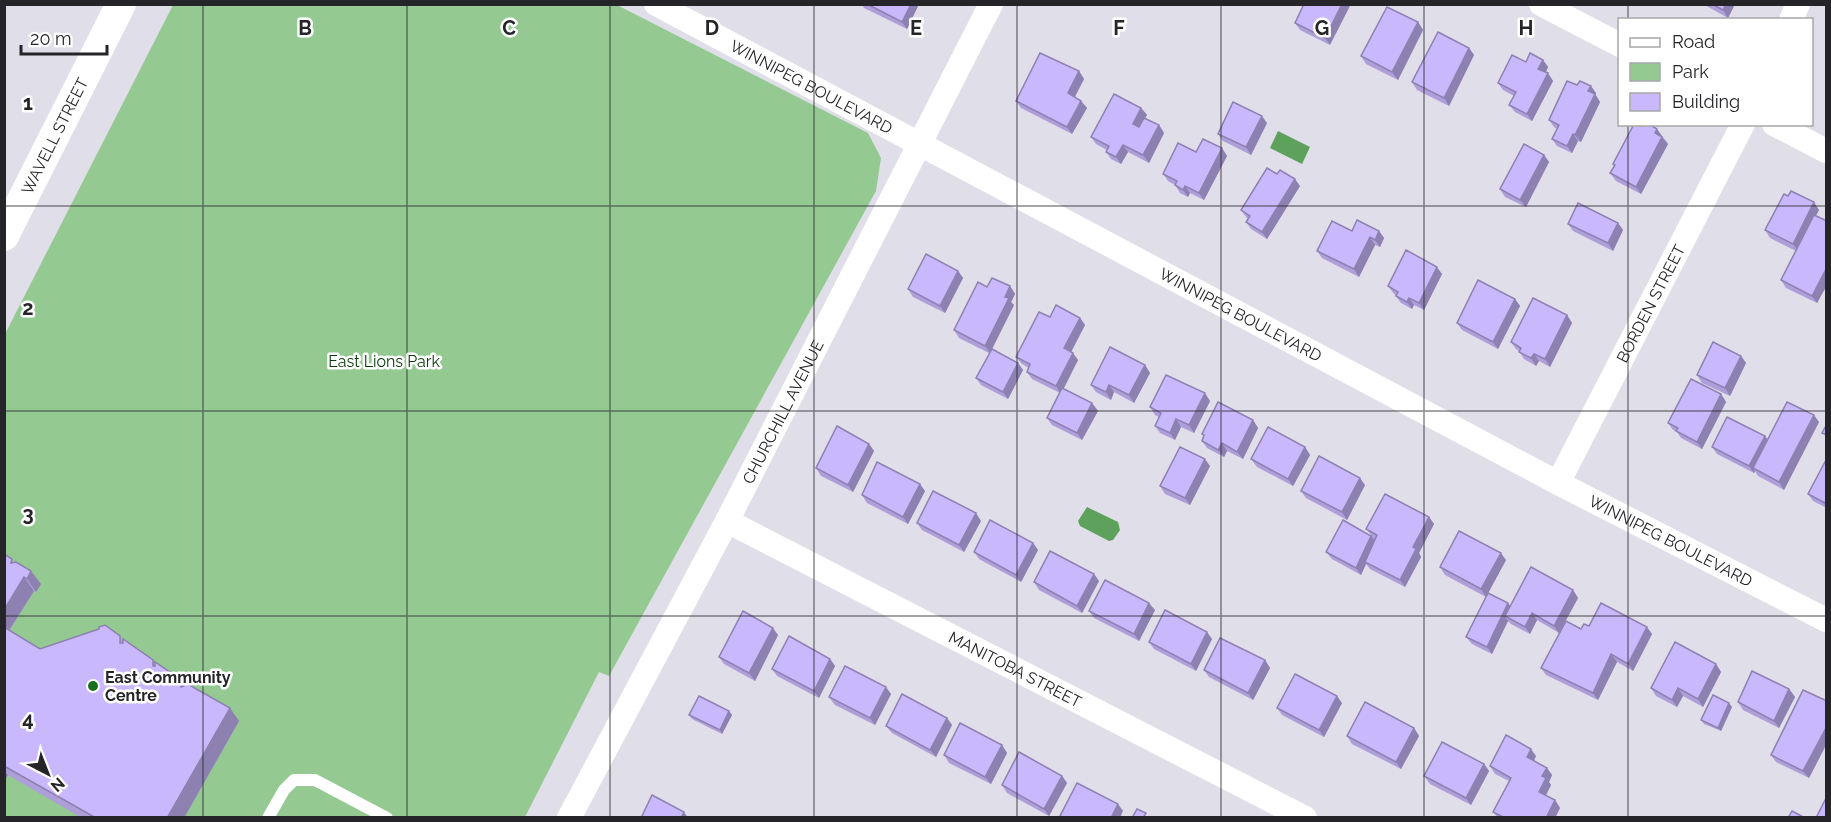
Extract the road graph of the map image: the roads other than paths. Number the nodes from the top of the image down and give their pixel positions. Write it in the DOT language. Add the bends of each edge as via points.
graph roads {
  1 [pos="121,4"];
  2 [pos="656,4"];
  3 [pos="991,4"];
  4 [pos="1541,4"];
  5 [pos="1798,4"];
  6 [pos="1792,18"];
  7 [pos="1618,44"];
  8 [pos="1742,126"];
  9 [pos="1778,126"];
  10 [pos="920,146"];
  11 [pos="1827,151"];
  12 [pos="4,236"];
  13 [pos="1558,483"];
  14 [pos="727,521"];
  15 [pos="1827,620"];
  16 [pos="268,818"];
  17 [pos="387,818"];
  18 [pos="569,818"];
  19 [pos="1305,818"];
  1 -- 12 [label="street, WAVELL STREET"];
  2 -- 10 [label="street, WINNIPEG BOULEVARD"];
  3 -- 10 [label="street, CHURCHILL AVENUE"];
  4 -- 7 [label="street"];
  5 -- 6 [label="street"];
  8 -- 13 [label="street, BORDEN STREET"];
  9 -- 11 [label="street"];
  10 -- 13 [label="street, WINNIPEG BOULEVARD"];
  10 -- 14 [label="street, CHURCHILL AVENUE"];
  13 -- 15 [label="street, WINNIPEG BOULEVARD"];
  14 -- 18 [label="street, CHURCHILL AVENUE"];
  14 -- 19 [label="street, MANITOBA STREET"];
  16 -- 17 [label="lane" via="294,780 315,780"];
}
